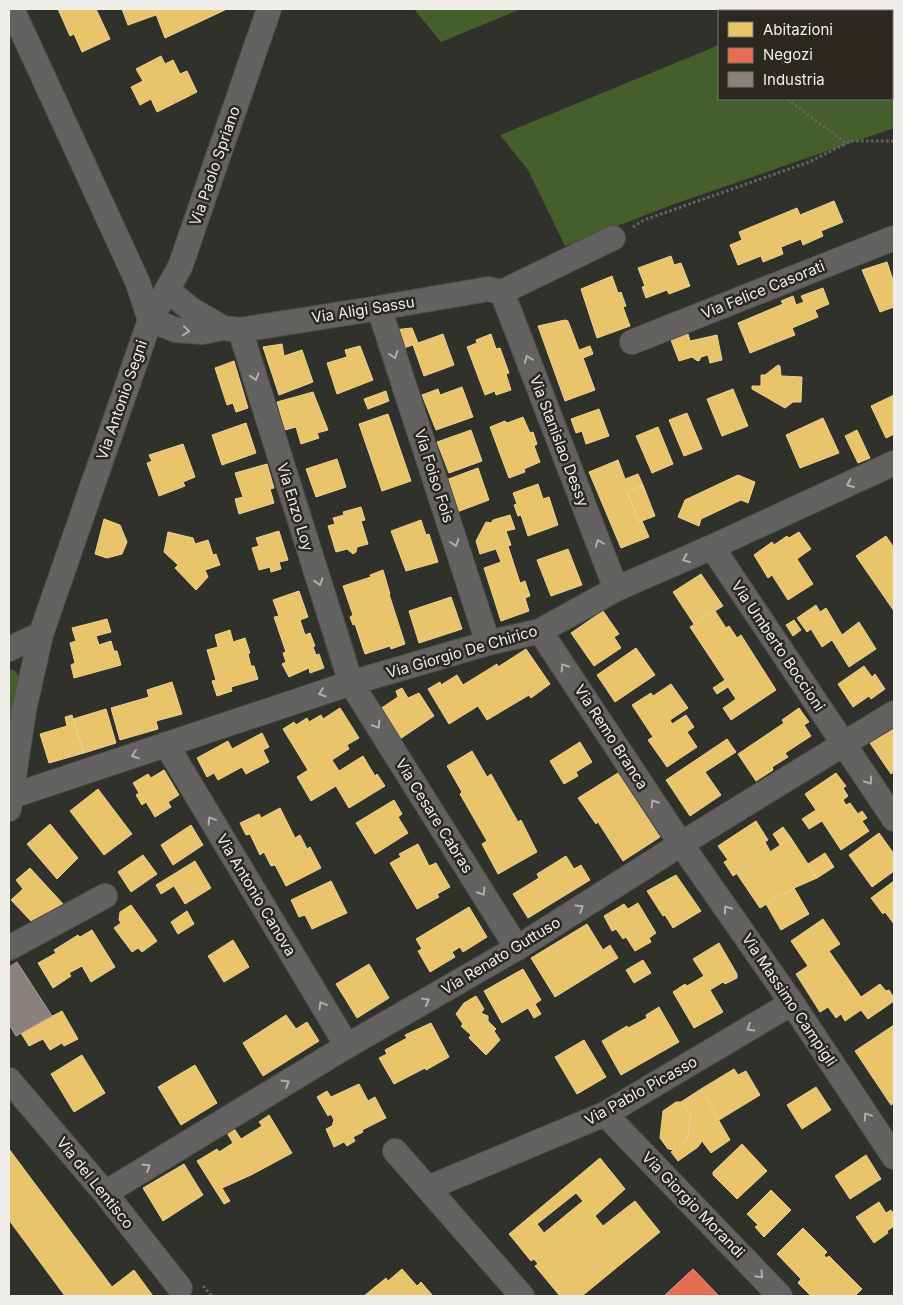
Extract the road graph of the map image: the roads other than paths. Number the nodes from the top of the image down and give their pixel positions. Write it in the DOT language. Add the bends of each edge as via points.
graph roads {
  1 [pos="12,9"];
  2 [pos="269,9"];
  3 [pos="613,238"];
  4 [pos="894,238"];
  5 [pos="167,290"];
  6 [pos="502,292"];
  7 [pos="379,308"];
  8 [pos="150,320"];
  9 [pos="231,329"];
  10 [pos="632,342"];
  11 [pos="891,471"];
  12 [pos="712,548"];
  13 [pos="616,589"];
  14 [pos="540,632"];
  15 [pos="41,634"];
  16 [pos="488,643"];
  17 [pos="9,649"];
  18 [pos="351,684"];
  19 [pos="894,713"];
  20 [pos="844,743"];
  21 [pos="166,744"];
  22 [pos="10,802"];
  23 [pos="894,819"];
  24 [pos="681,844"];
  25 [pos="105,896"];
  26 [pos="9,948"];
  27 [pos="517,948"];
  28 [pos="792,1003"];
  29 [pos="347,1046"];
  30 [pos="9,1080"];
  31 [pos="605,1114"];
  32 [pos="394,1151"];
  33 [pos="894,1157"];
  34 [pos="428,1188"];
  35 [pos="105,1193"];
  36 [pos="180,1288"];
  37 [pos="522,1296"];
  38 [pos="780,1296"];
  1 -- 8 [label="street" via="138,283"];
  2 -- 5 [label="street, Via Paolo Spriano" via="180,267"];
  3 -- 6 [label="street"];
  4 -- 10 [label="street, Via Felice Casorati"];
  5 -- 8 [label="street, Via Paolo Spriano"];
  5 -- 9 [label="street" via="192,310"];
  6 -- 7 [label="street, Via Aligi Sassu" via="488,289"];
  13 -- 6 [label="street, Via Stanislao Dessy, one-way"];
  7 -- 9 [label="street, Via Aligi Sassu"];
  7 -- 16 [label="street, Via Foiso Fois, one-way"];
  8 -- 9 [label="street, Via Aligi Sassu, one-way" via="176,330"];
  8 -- 15 [label="street, Via Antonio Segni"];
  9 -- 18 [label="street, Via Enzo Loy, one-way"];
  11 -- 12 [label="street, Via Giorgio De Chirico, one-way"];
  12 -- 13 [label="street, Via Giorgio De Chirico, one-way"];
  12 -- 20 [label="street, Via Umberto Boccioni"];
  13 -- 14 [label="street, Via Giorgio De Chirico"];
  14 -- 16 [label="street, Via Giorgio De Chirico"];
  24 -- 14 [label="street, Via Remo Branca, one-way"];
  15 -- 17 [label="street"];
  15 -- 22 [label="street, Via Antonio Segni" via="24,710"];
  16 -- 18 [label="street, Via Giorgio De Chirico"];
  18 -- 21 [label="street, Via Giorgio De Chirico, one-way"];
  18 -- 27 [label="street, Via Cesare Cabras, one-way"];
  19 -- 20 [label="street, Via Renato Guttuso"];
  20 -- 23 [label="street, Via Umberto Boccioni, one-way"];
  20 -- 24 [label="street, Via Renato Guttuso"];
  21 -- 22 [label="street, Via Giorgio De Chirico, one-way"];
  29 -- 21 [label="street, Via Antonio Canova, one-way"];
  27 -- 24 [label="street, Via Renato Guttuso, one-way"];
  28 -- 24 [label="street, Via Massimo Campigli, one-way"];
  25 -- 26 [label="street"];
  29 -- 27 [label="street, Via Renato Guttuso, one-way"];
  28 -- 31 [label="street, Via Pablo Picasso, one-way"];
  33 -- 28 [label="street, Via Massimo Campigli, one-way"];
  35 -- 29 [label="street, Via Renato Guttuso, one-way"];
  30 -- 35 [label="street, Via del Lentisco"];
  31 -- 34 [label="street, Via Pablo Picasso"];
  31 -- 38 [label="street, Via Giorgio Morandi, one-way"];
  32 -- 34 [label="street"];
  34 -- 37 [label="street"];
  35 -- 36 [label="street, Via del Lentisco"];
}
